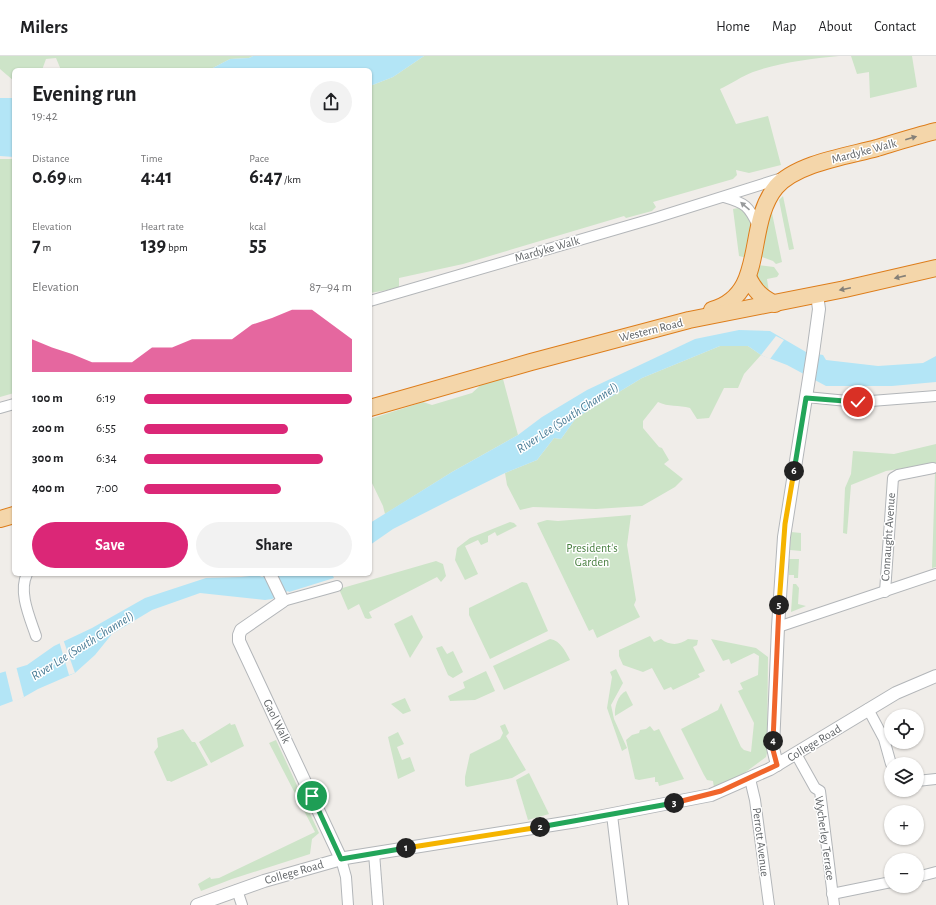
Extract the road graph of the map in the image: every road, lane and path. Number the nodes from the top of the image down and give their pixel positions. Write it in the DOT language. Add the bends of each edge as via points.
graph roads {
  1 [pos="936,131"];
  2 [pos="794,174"];
  3 [pos="724,197"];
  4 [pos="758,226"];
  5 [pos="936,268"];
  6 [pos="748,277"];
  7 [pos="817,295"];
  8 [pos="372,300"];
  9 [pos="775,304"];
  10 [pos="689,320"];
  11 [pos="936,396"];
  12 [pos="806,398"];
  13 [pos="12,405"];
  14 [pos="372,407"];
  15 [pos="0,408"];
  16 [pos="933,468"];
  17 [pos="12,516"];
  18 [pos="0,520"];
  19 [pos="936,574"];
  20 [pos="26,576"];
  21 [pos="271,576"];
  22 [pos="337,586"];
  23 [pos="885,592"];
  24 [pos="282,598"];
  25 [pos="778,627"];
  26 [pos="36,636"];
  27 [pos="936,676"];
  28 [pos="868,709"];
  29 [pos="796,754"];
  30 [pos="889,757"];
  31 [pos="777,765"];
  32 [pos="750,779"];
  33 [pos="936,779"];
  34 [pos="924,780"];
  35 [pos="612,815"];
  36 [pos="374,853"];
  37 [pos="341,859"];
  38 [pos="936,872"];
  39 [pos="924,875"];
  40 [pos="884,883"];
  41 [pos="237,890"];
  42 [pos="832,894"];
  43 [pos="197,905"];
  44 [pos="242,905"];
  45 [pos="348,905"];
  46 [pos="378,905"];
  47 [pos="623,905"];
  48 [pos="769,905"];
  49 [pos="834,905"];
  2 -- 1 [label="highway, Mardyke Walk, one-way" via="818,164"];
  2 -- 3 [label="street, Mardyke Walk"];
  2 -- 4 [label="highway, Mardyke Walk" via="776,187"];
  4 -- 3 [label="street, one-way" via="752,212 744,204"];
  3 -- 8 [label="street, Mardyke Walk"];
  4 -- 6 [label="highway, Mardyke Walk"];
  5 -- 7 [label="highway, Western Road, one-way"];
  6 -- 9 [label="highway" via="758,294"];
  6 -- 10 [label="highway, Mardyke Walk" via="743,290 735,300"];
  7 -- 9 [label="highway, Western Road"];
  7 -- 12 [label="street" via="819,309"];
  9 -- 10 [label="highway, Western Road"];
  10 -- 14 [label="highway, Western Road"];
  11 -- 12 [label="street" via="858,402"];
  12 -- 25 [label="street" via="785,524"];
  13 -- 15 [label="street"];
  16 -- 23 [label="street, Connaught Avenue" via="893,478"];
  17 -- 18 [label="highway"];
  19 -- 23 [label="street, Connaught Avenue"];
  20 -- 26 [label="street" via="24,594"];
  21 -- 24 [label="street"];
  22 -- 24 [label="street, Gaol Walk"];
  23 -- 25 [label="street, Connaught Avenue"];
  24 -- 37 [label="street, Gaol Walk" via="241,630 239,641"];
  25 -- 31 [label="street" via="773,748"];
  27 -- 28 [label="street, College Road" via="901,690"];
  28 -- 29 [label="street, College Road"];
  28 -- 30 [label="street" via="884,739"];
  29 -- 31 [label="street, College Road"];
  29 -- 42 [label="street, Wycherley Terrace" via="814,788 820,791"];
  31 -- 32 [label="street, College Road"];
  32 -- 35 [label="street, College Road" via="701,798"];
  32 -- 48 [label="street, Perrott Avenue"];
  33 -- 34 [label="street"];
  35 -- 36 [label="street, College Road"];
  35 -- 47 [label="street"];
  36 -- 37 [label="street, College Road"];
  36 -- 46 [label="street"];
  37 -- 41 [label="street, College Road"];
  37 -- 45 [label="street" via="346,876"];
  38 -- 39 [label="street"];
  40 -- 42 [label="street"];
  41 -- 43 [label="street, College Road"];
  41 -- 44 [label="street"];
  42 -- 49 [label="street, Wycherley Terrace"];
}
